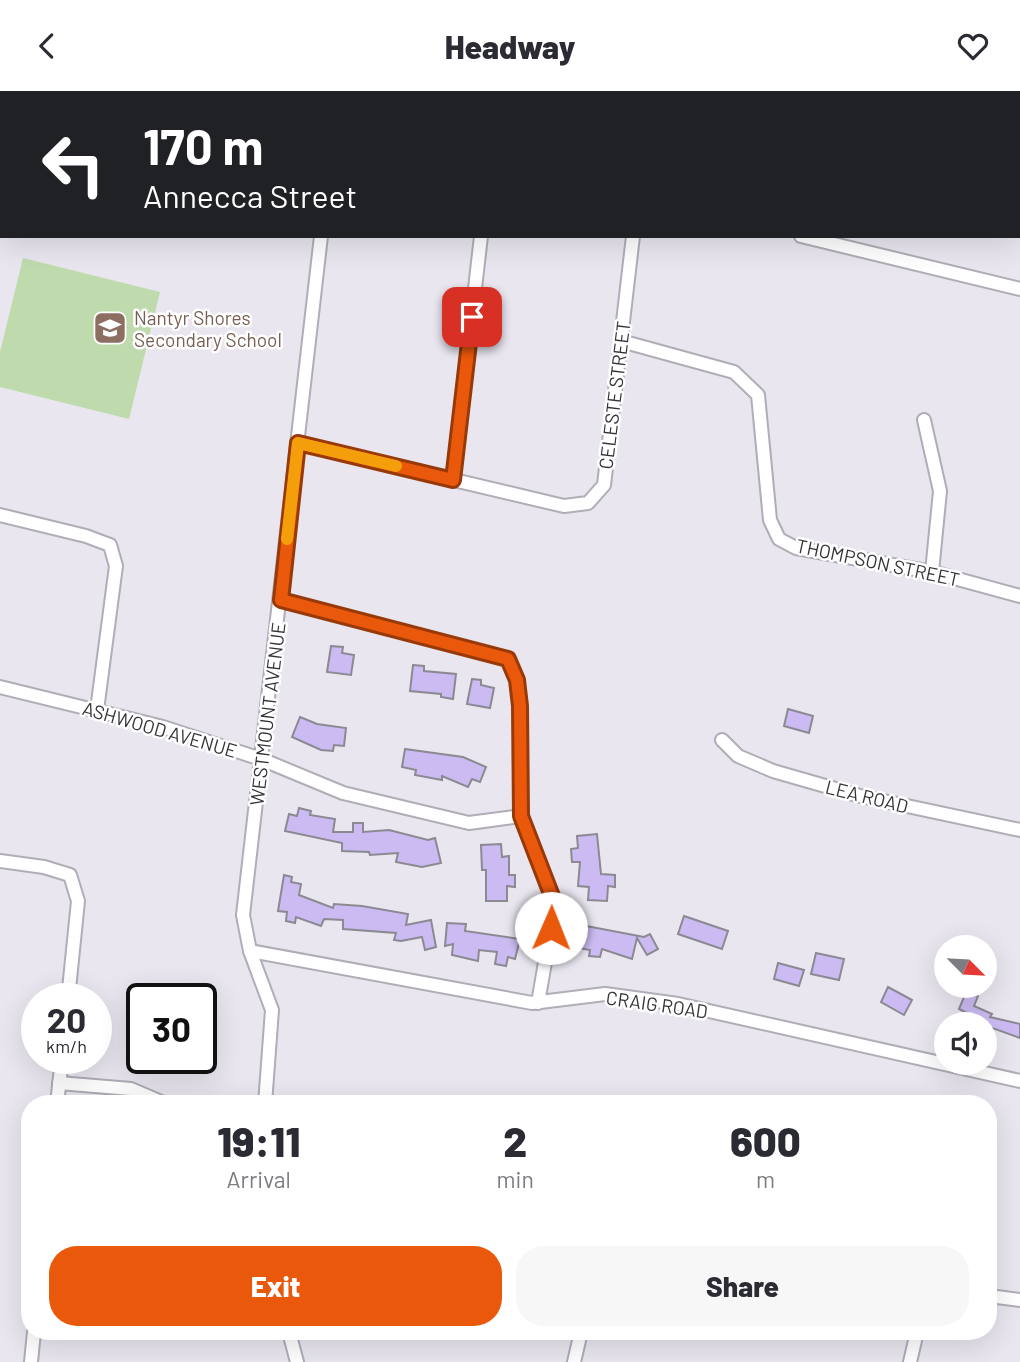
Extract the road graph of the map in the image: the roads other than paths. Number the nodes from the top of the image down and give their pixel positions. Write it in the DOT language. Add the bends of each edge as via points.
graph roads {
  1 [pos="321,238"];
  2 [pos="481,238"];
  3 [pos="633,238"];
  4 [pos="818,238"];
  5 [pos="1020,289"];
  6 [pos="621,341"];
  7 [pos="923,420"];
  8 [pos="298,443"];
  9 [pos="453,480"];
  10 [pos="0,515"];
  11 [pos="932,572"];
  12 [pos="1020,596"];
  13 [pos="281,600"];
  14 [pos="0,687"];
  15 [pos="97,711"];
  16 [pos="722,740"];
  17 [pos="261,759"];
  18 [pos="521,816"];
  19 [pos="1020,830"];
  20 [pos="0,861"];
  21 [pos="250,951"];
  22 [pos="70,983"];
  23 [pos="538,1003"];
  24 [pos="60,1074"];
  25 [pos="1020,1081"];
  26 [pos="59,1083"];
  27 [pos="58,1095"];
  28 [pos="145,1095"];
  29 [pos="266,1095"];
  30 [pos="997,1297"];
  31 [pos="1020,1300"];
  32 [pos="33,1340"];
  33 [pos="291,1340"];
  34 [pos="579,1340"];
  35 [pos="915,1340"];
  36 [pos="31,1362"];
  37 [pos="297,1362"];
  38 [pos="574,1362"];
  39 [pos="910,1362"];
  1 -- 8 [label="street, WESTMOUNT AVENUE"];
  2 -- 9 [label="street"];
  3 -- 6 [label="street, CELESTE STREET"];
  4 -- 5 [label="street"];
  6 -- 9 [label="street, CELESTE STREET" via="604,485 588,503 564,506"];
  6 -- 11 [label="street, THOMPSON STREET" via="734,372 758,395 770,520 779,539 796,548"];
  7 -- 11 [label="street" via="940,491"];
  8 -- 9 [label="street, CELESTE STREET"];
  8 -- 13 [label="street, WESTMOUNT AVENUE"];
  10 -- 15 [label="street" via="110,545 116,566"];
  11 -- 12 [label="street, THOMPSON STREET"];
  13 -- 17 [label="street, WESTMOUNT AVENUE"];
  13 -- 18 [label="street" via="508,659 517,680 520,706"];
  14 -- 15 [label="street, ASHWOOD AVENUE"];
  15 -- 17 [label="street, ASHWOOD AVENUE"];
  16 -- 19 [label="street, LEA ROAD" via="738,756 773,771 860,796"];
  17 -- 18 [label="street, ASHWOOD AVENUE" via="343,793 469,823"];
  17 -- 21 [label="street, WESTMOUNT AVENUE" via="243,915"];
  18 -- 23 [label="street" via="555,904"];
  20 -- 22 [label="street" via="70,875 78,901"];
  21 -- 23 [label="street, CRAIG ROAD"];
  21 -- 29 [label="street, WESTMOUNT AVENUE" via="272,1010"];
  23 -- 25 [label="street, CRAIG ROAD" via="605,994 678,1004"];
  24 -- 26 [label="street"];
  26 -- 27 [label="street"];
  26 -- 28 [label="street" via="131,1089"];
  30 -- 31 [label="street"];
  32 -- 36 [label="street"];
  33 -- 37 [label="street"];
  34 -- 38 [label="street"];
  35 -- 39 [label="street"];
}
